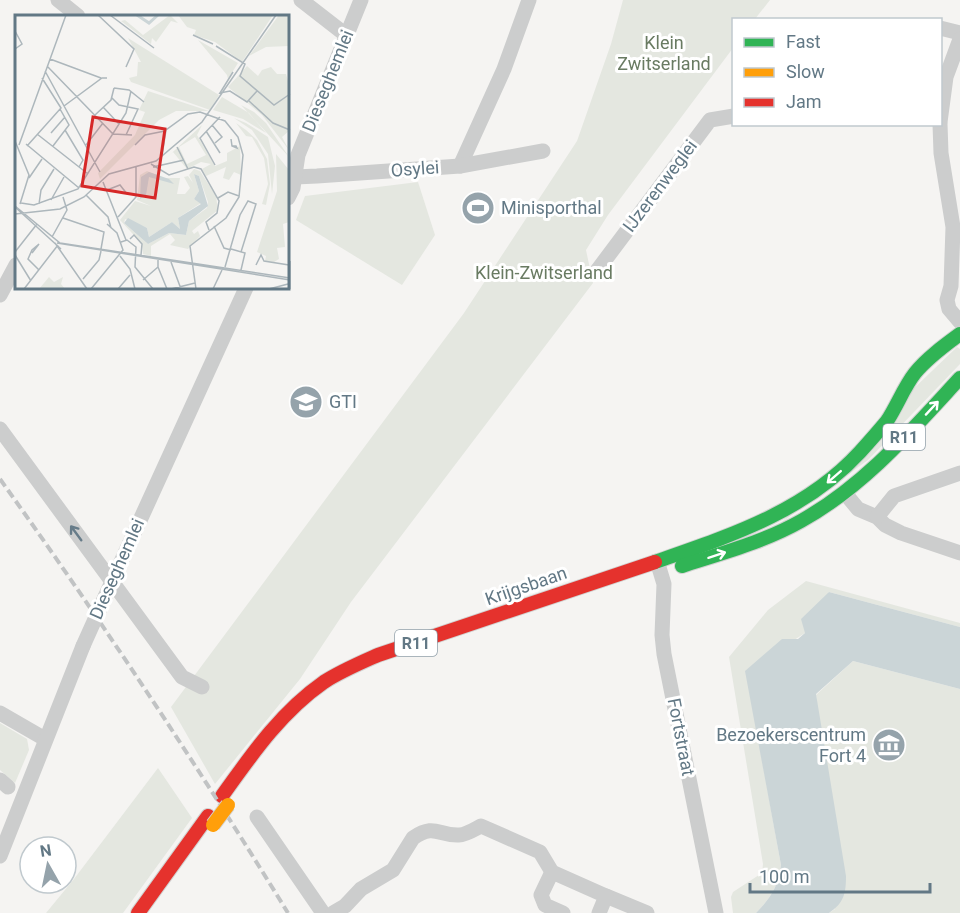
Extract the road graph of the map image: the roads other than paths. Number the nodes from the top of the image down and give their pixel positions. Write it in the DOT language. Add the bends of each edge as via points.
graph roads {
  1 [pos="58,0"];
  2 [pos="301,0"];
  3 [pos="361,0"];
  4 [pos="529,0"];
  5 [pos="77,15"];
  6 [pos="942,28"];
  7 [pos="960,33"];
  8 [pos="346,35"];
  9 [pos="960,39"];
  10 [pos="942,108"];
  11 [pos="732,116"];
  12 [pos="940,126"];
  13 [pos="543,151"];
  14 [pos="460,166"];
  15 [pos="291,174"];
  16 [pos="290,194"];
  17 [pos="15,267"];
  18 [pos="596,272"];
  19 [pos="951,286"];
  20 [pos="245,290"];
  21 [pos="0,295"];
  22 [pos="960,302"];
  23 [pos="960,322"];
  24 [pos="960,334"];
  25 [pos="960,378"];
  26 [pos="0,429"];
  27 [pos="960,473"];
  28 [pos="844,492"];
  29 [pos="878,517"];
  30 [pos="960,553"];
  31 [pos="659,567"];
  32 [pos="110,580"];
  33 [pos="202,687"];
  34 [pos="0,713"];
  35 [pos="45,739"];
  36 [pos="257,817"];
  37 [pos="210,821"];
  38 [pos="0,856"];
  39 [pos="552,872"];
  40 [pos="606,896"];
  41 [pos="138,913"];
  42 [pos="149,913"];
  43 [pos="323,913"];
  44 [pos="333,913"];
  45 [pos="563,913"];
  46 [pos="598,913"];
  47 [pos="647,913"];
  48 [pos="716,913"];
  1 -- 5 [label="street"];
  2 -- 8 [label="street"];
  3 -- 8 [label="street, Dieseghemlei"];
  4 -- 14 [label="street" via="504,69"];
  6 -- 7 [label="street"];
  8 -- 15 [label="street, Dieseghemlei"];
  9 -- 10 [label="street" via="946,77"];
  11 -- 18 [label="street, IJzerenweglei" via="710,120"];
  12 -- 19 [label="street" via="953,227"];
  13 -- 14 [label="street, Osylei"];
  14 -- 15 [label="street, Osylei"];
  15 -- 16 [label="street, Dieseghemlei"];
  17 -- 21 [label="street"];
  19 -- 22 [label="street"];
  19 -- 23 [label="street" via="947,300"];
  20 -- 32 [label="street, Dieseghemlei"];
  24 -- 31 [label="main road, Krijgsbaan / R11, one-way" via="915,373 875,436 837,475 781,513"];
  28 -- 25 [label="main road, Krijgsbaan / R11, one-way" via="900,442"];
  32 -- 26 [label="street, one-way"];
  27 -- 29 [label="street" via="894,496"];
  28 -- 29 [label="street" via="858,509"];
  31 -- 28 [label="main road, Krijgsbaan / R11, one-way" via="726,552 779,532"];
  29 -- 30 [label="street" via="901,533"];
  31 -- 37 [label="main road, Krijgsbaan / R11" via="378,655 325,680 277,721"];
  31 -- 48 [label="street, Fortstraat" via="664,584 664,654"];
  32 -- 33 [label="street" via="182,678"];
  32 -- 35 [label="street, Dieseghemlei, bridge"];
  34 -- 35 [label="street"];
  35 -- 38 [label="street, Dieseghemlei"];
  36 -- 43 [label="street"];
  37 -- 41 [label="main road, Krijgsbaan / R11"];
  37 -- 42 [label="main road, Krijgsbaan / R11"];
  39 -- 40 [label="street"];
  39 -- 44 [label="street" via="540,852 481,826 461,835 428,831 412,838 393,870 361,889"];
  39 -- 45 [label="street" via="541,894 545,905"];
  40 -- 46 [label="street"];
  40 -- 47 [label="street"];
}
